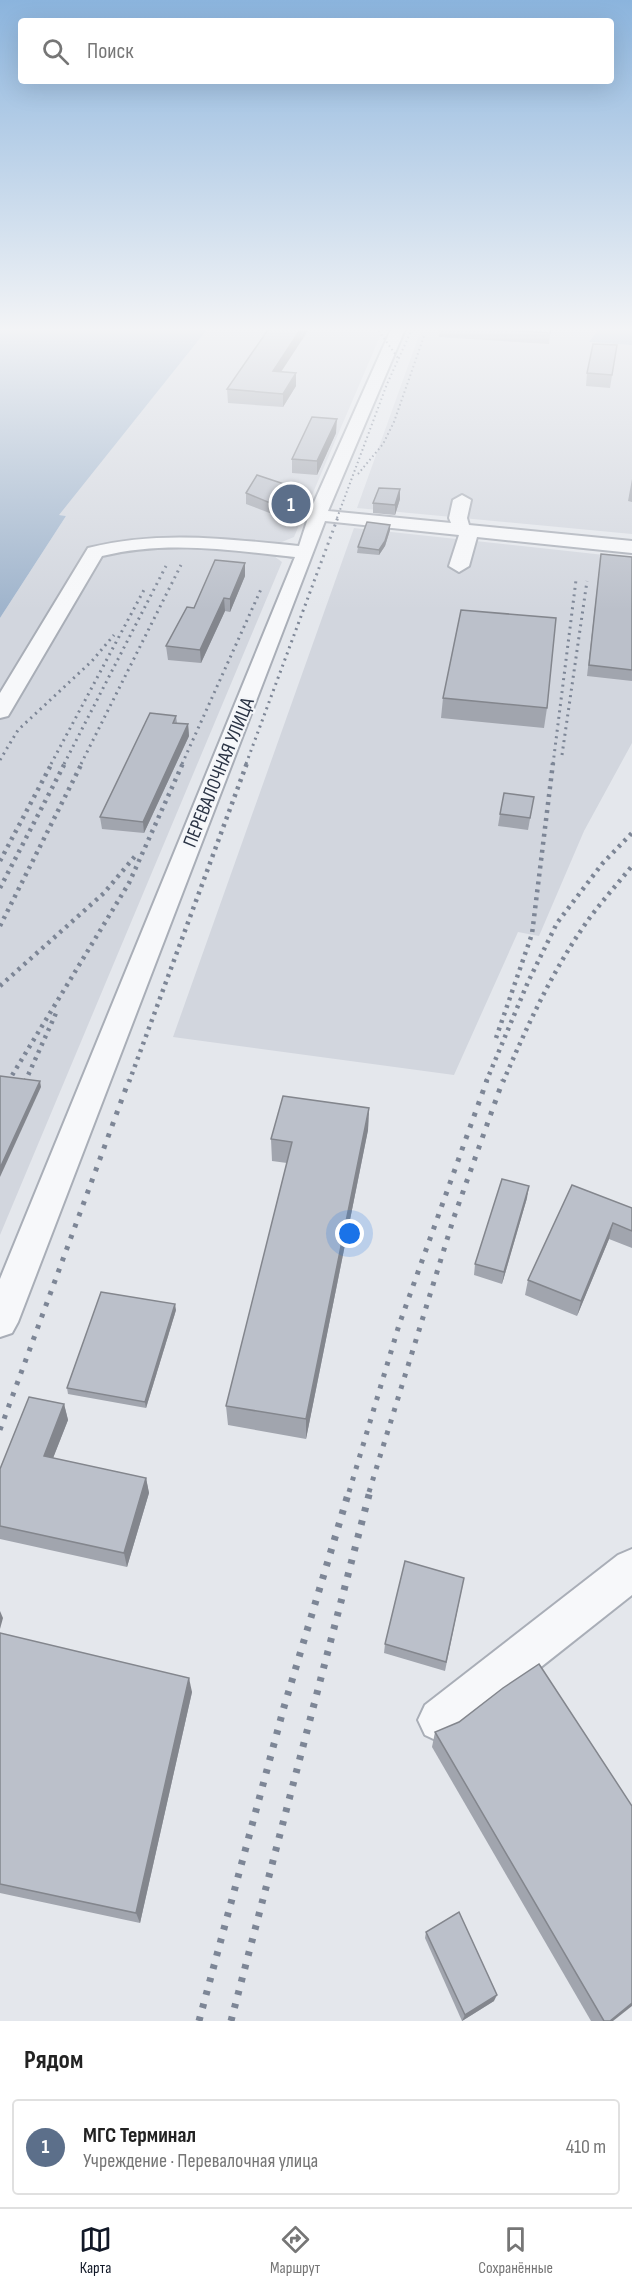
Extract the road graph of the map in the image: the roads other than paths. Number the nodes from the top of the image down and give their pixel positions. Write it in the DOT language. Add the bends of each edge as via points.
graph roads {
  1 [pos="359,421"];
  2 [pos="462,500"];
  3 [pos="319,515"];
  4 [pos="463,529"];
  5 [pos="632,547"];
  6 [pos="306,552"];
  7 [pos="459,566"];
  8 [pos="0,711"];
  9 [pos="0,1322"];
  10 [pos="632,1569"];
  11 [pos="440,1720"];
  1 -- 3 [label="street, ПЕРЕВАЛОЧНАЯ УЛИЦА"];
  2 -- 4 [label="street" via="458,518"];
  3 -- 4 [label="street"];
  3 -- 6 [label="street, ПЕРЕВАЛОЧНАЯ УЛИЦА"];
  4 -- 5 [label="street"];
  4 -- 7 [label="street"];
  6 -- 8 [label="street" via="159,541 124,543 95,552"];
  6 -- 9 [label="street, ПЕРЕВАЛОЧНАЯ УЛИЦА"];
  10 -- 11 [label="street"];
}
